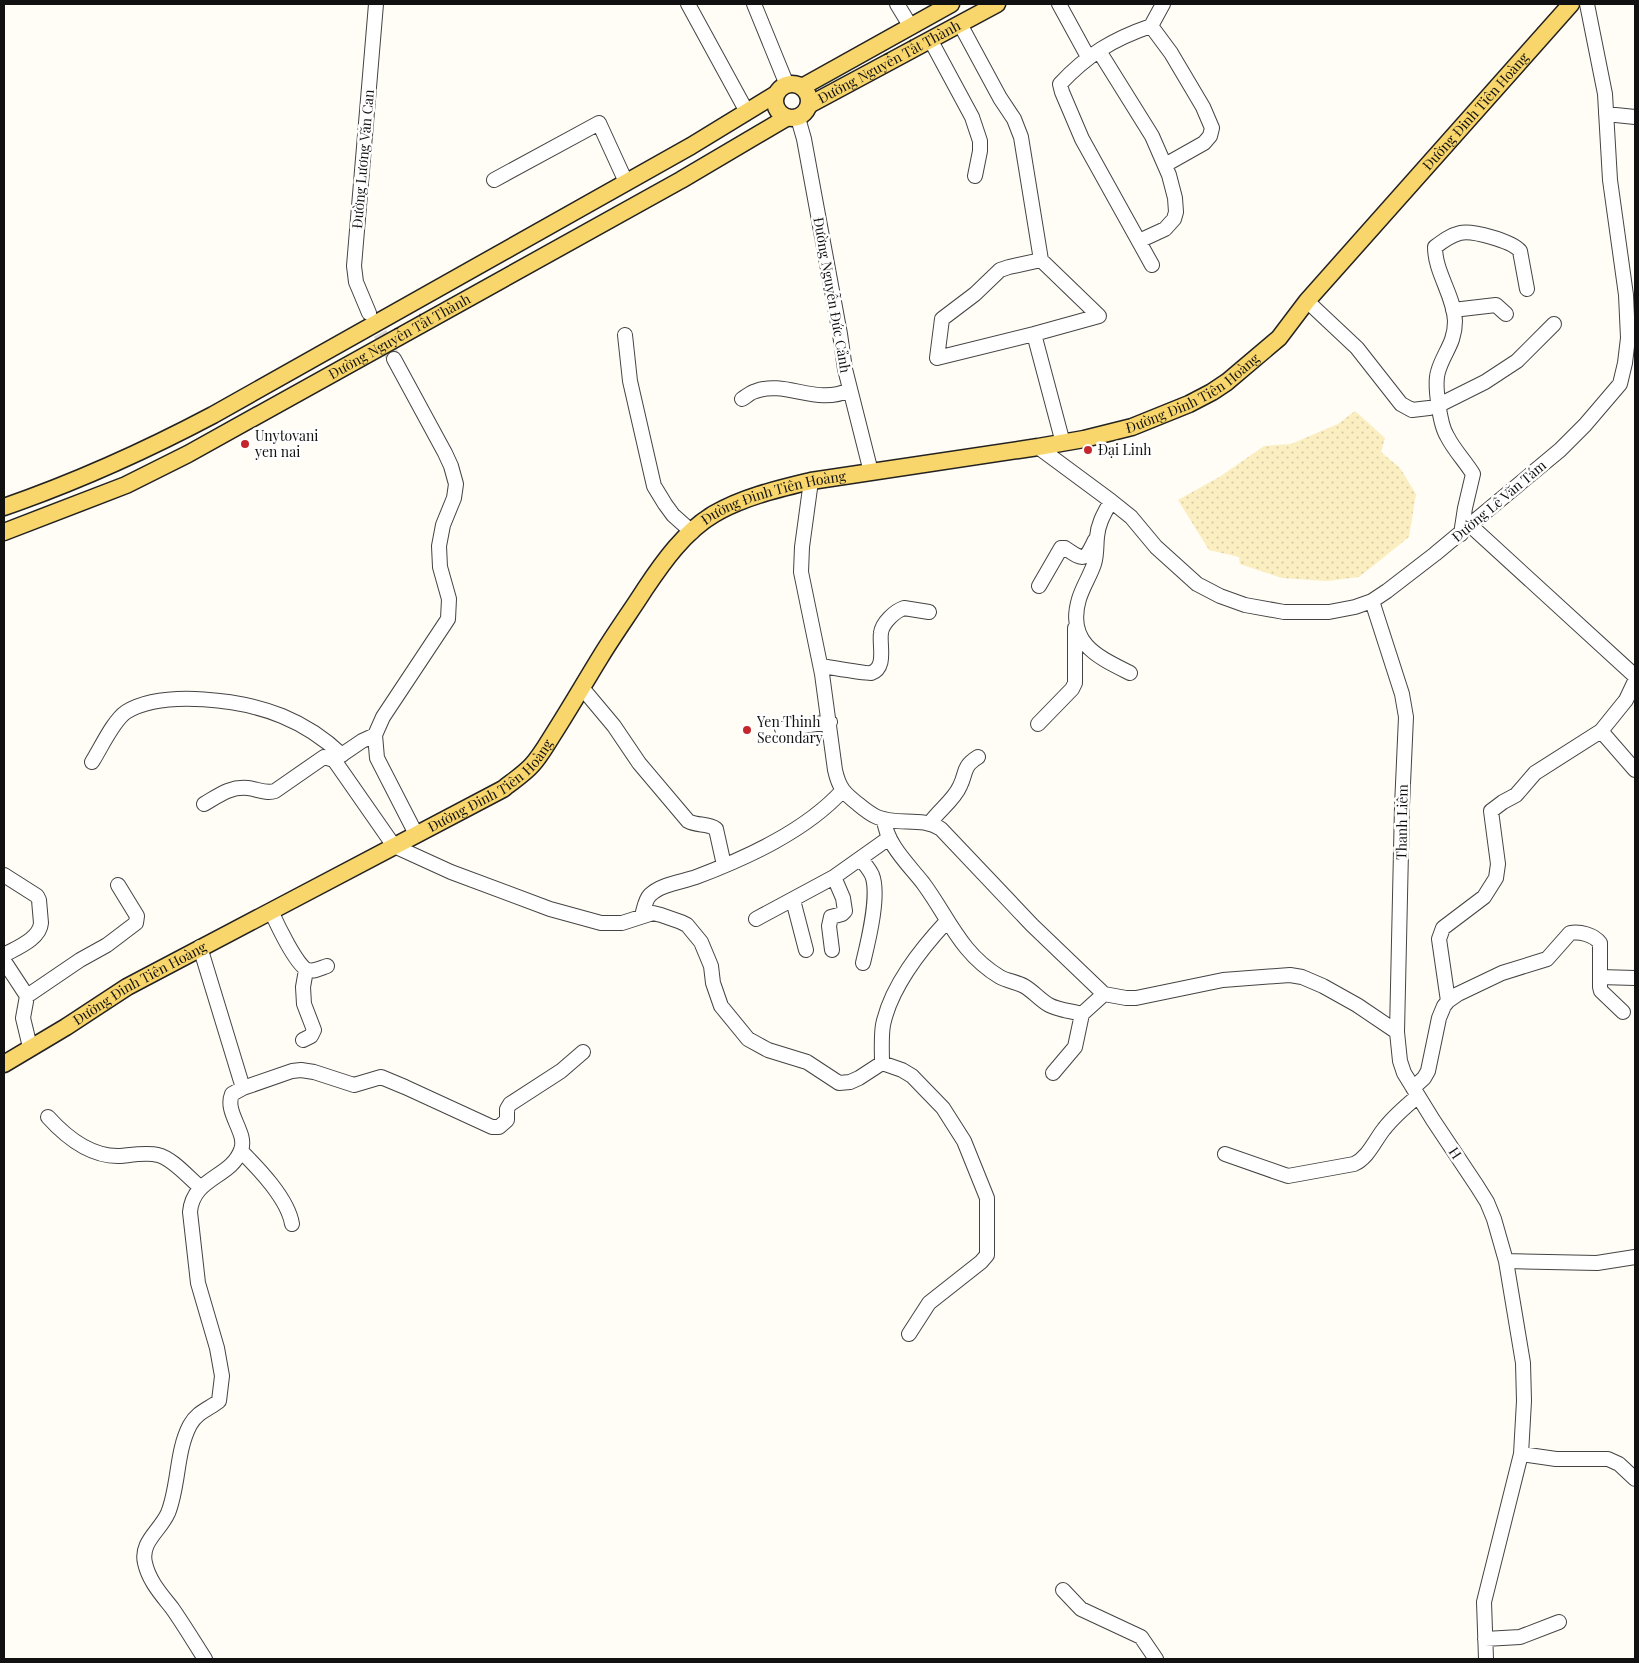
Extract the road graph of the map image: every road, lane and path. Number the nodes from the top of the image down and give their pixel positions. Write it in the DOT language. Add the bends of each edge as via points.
graph roads {
  1 [pos="376,4"];
  2 [pos="688,4"];
  3 [pos="754,4"];
  4 [pos="897,4"];
  5 [pos="951,4"];
  6 [pos="997,4"];
  7 [pos="1059,4"];
  8 [pos="1163,4"];
  9 [pos="1571,4"];
  10 [pos="1587,4"];
  11 [pos="960,24"];
  12 [pos="1151,26"];
  13 [pos="911,27"];
  14 [pos="930,41"];
  15 [pos="1093,54"];
  16 [pos="789,89"];
  17 [pos="809,105"];
  18 [pos="747,112"];
  19 [pos="1606,114"];
  20 [pos="1635,117"];
  21 [pos="792,118"];
  22 [pos="1165,165"];
  23 [pos="975,176"];
  24 [pos="494,180"];
  25 [pos="626,182"];
  26 [pos="1139,241"];
  27 [pos="1041,260"];
  28 [pos="1152,265"];
  29 [pos="469,271"];
  30 [pos="1526,290"];
  31 [pos="482,292"];
  32 [pos="1307,301"];
  33 [pos="1453,310"];
  34 [pos="369,313"];
  35 [pos="1506,314"];
  36 [pos="1554,324"];
  37 [pos="626,335"];
  38 [pos="1036,340"];
  39 [pos="394,359"];
  40 [pos="850,390"];
  41 [pos="742,399"];
  42 [pos="1439,405"];
  43 [pos="213,415"];
  44 [pos="223,435"];
  45 [pos="1064,443"];
  46 [pos="1038,447"];
  47 [pos="871,472"];
  48 [pos="810,481"];
  49 [pos="1111,501"];
  50 [pos="4,507"];
  51 [pos="1466,530"];
  52 [pos="4,532"];
  53 [pos="692,532"];
  54 [pos="1097,537"];
  55 [pos="1039,586"];
  56 [pos="1372,601"];
  57 [pos="929,612"];
  58 [pos="1077,620"];
  59 [pos="821,666"];
  60 [pos="1130,674"];
  61 [pos="1635,676"];
  62 [pos="1635,681"];
  63 [pos="583,688"];
  64 [pos="830,722"];
  65 [pos="1038,724"];
  66 [pos="782,729"];
  67 [pos="1601,731"];
  68 [pos="375,734"];
  69 [pos="978,757"];
  70 [pos="338,758"];
  71 [pos="92,762"];
  72 [pos="1635,770"];
  73 [pos="843,790"];
  74 [pos="204,804"];
  75 [pos="884,819"];
  76 [pos="930,823"];
  77 [pos="416,834"];
  78 [pos="889,838"];
  79 [pos="394,846"];
  80 [pos="860,860"];
  81 [pos="724,865"];
  82 [pos="4,875"];
  83 [pos="834,877"];
  84 [pos="118,885"];
  85 [pos="793,900"];
  86 [pos="271,911"];
  87 [pos="642,916"];
  88 [pos="756,918"];
  89 [pos="947,921"];
  90 [pos="200,947"];
  91 [pos="806,950"];
  92 [pos="832,950"];
  93 [pos="4,955"];
  94 [pos="4,961"];
  95 [pos="863,963"];
  96 [pos="327,966"];
  97 [pos="306,970"];
  98 [pos="1600,977"];
  99 [pos="1635,978"];
  100 [pos="1104,994"];
  101 [pos="27,996"];
  102 [pos="1448,1001"];
  103 [pos="1623,1012"];
  104 [pos="1082,1014"];
  105 [pos="1397,1032"];
  106 [pos="303,1040"];
  107 [pos="30,1047"];
  108 [pos="1398,1048"];
  109 [pos="583,1052"];
  110 [pos="882,1063"];
  111 [pos="4,1064"];
  112 [pos="1053,1073"];
  113 [pos="243,1088"];
  114 [pos="1416,1092"];
  115 [pos="48,1117"];
  116 [pos="241,1151"];
  117 [pos="1225,1154"];
  118 [pos="200,1187"];
  119 [pos="292,1224"];
  120 [pos="1635,1257"];
  121 [pos="1506,1261"];
  122 [pos="909,1334"];
  123 [pos="1521,1454"];
  124 [pos="1635,1479"];
  125 [pos="1063,1590"];
  126 [pos="1559,1622"];
  127 [pos="1485,1639"];
  128 [pos="205,1659"];
  129 [pos="1156,1659"];
  130 [pos="1486,1659"];
  1 -- 34 [label="street, Đường Lương Văn Can" via="354,266 356,282"];
  2 -- 18 [label="street"];
  3 -- 16 [label="street"];
  4 -- 13 [label="street"];
  5 -- 13 [label="main road, Đường Nguyễn Tất Thành"];
  6 -- 11 [label="main road, Đường Nguyễn Tất Thành"];
  7 -- 15 [label="street"];
  8 -- 12 [label="street"];
  9 -- 32 [label="main road, Đường Đinh Tiên Hoàng"];
  10 -- 19 [label="street, Đường Lê Văn Tám"];
  11 -- 14 [label="main road, Đường Nguyễn Tất Thành"];
  11 -- 27 [label="street" via="1021,137"];
  12 -- 15 [label="street" via="1125,35"];
  12 -- 22 [label="street" via="1171,53 1212,128 1204,143"];
  13 -- 16 [label="main road, Đường Nguyễn Tất Thành"];
  14 -- 17 [label="main road, Đường Nguyễn Tất Thành"];
  14 -- 23 [label="street" via="972,117 980,141"];
  15 -- 22 [label="street" via="1152,136"];
  15 -- 26 [label="street" via="1060,84 1082,139"];
  16 -- 17 [label="main road" via="807,92"];
  16 -- 18 [label="main road, Đường Nguyễn Tất Thành"];
  16 -- 21 [label="main road" via="775,101 780,114"];
  17 -- 21 [label="main road" via="806,112"];
  18 -- 25 [label="main road, Đường Nguyễn Tất Thành"];
  19 -- 20 [label="street"];
  19 -- 51 [label="street, Đường Lê Văn Tám" via="1610,180 1626,295 1628,338 1620,384 1560,450"];
  21 -- 31 [label="main road, Đường Nguyễn Tất Thành"];
  21 -- 40 [label="street, Đường Nguyễn Đức Cảnh" via="804,139"];
  22 -- 26 [label="street" via="1175,198 1174,218 1165,229"];
  24 -- 25 [label="street" via="599,123"];
  25 -- 29 [label="main road, Đường Nguyễn Tất Thành"];
  26 -- 28 [label="street"];
  27 -- 38 [label="street" via="1099,316"];
  27 -- 38 [label="street" via="1000,270 976,294 942,319 937,358"];
  29 -- 31 [label="main road"];
  29 -- 43 [label="main road, Đường Nguyễn Tất Thành"];
  30 -- 33 [label="street" via="1518,248 1509,242 1460,233 1443,240 1436,247 1436,260"];
  31 -- 44 [label="main road, Đường Nguyễn Tất Thành"];
  32 -- 42 [label="street" via="1358,348 1404,406 1412,410"];
  32 -- 45 [label="main road, Đường Đinh Tiên Hoàng" via="1279,338 1212,392 1132,427"];
  33 -- 35 [label="street" via="1496,304"];
  33 -- 42 [label="street" via="1455,320 1451,344 1438,371"];
  36 -- 42 [label="street" via="1511,366"];
  37 -- 53 [label="street" via="630,380 654,486 669,510"];
  38 -- 45 [label="street"];
  39 -- 68 [label="street" via="431,425 455,480 454,498 438,546 450,607 444,628 383,717"];
  40 -- 41 [label="street" via="824,396 768,388"];
  40 -- 47 [label="street, Đường Nguyễn Đức Cảnh"];
  42 -- 51 [label="street" via="1445,432 1473,474 1464,508"];
  43 -- 44 [label="main road"];
  43 -- 50 [label="main road, Đường Nguyễn Tất Thành" via="86,476"];
  44 -- 52 [label="main road, Đường Nguyễn Tất Thành" via="126,485"];
  45 -- 46 [label="main road, Đường Đinh Tiên Hoàng"];
  46 -- 47 [label="main road, Đường Đinh Tiên Hoàng"];
  46 -- 49 [label="street, Đường Lê Văn Tám"];
  47 -- 48 [label="main road, Đường Đinh Tiên Hoàng"];
  48 -- 53 [label="main road, Đường Đinh Tiên Hoàng" via="734,504 712,515"];
  48 -- 59 [label="street" via="800,572"];
  49 -- 54 [label="street" via="1099,524"];
  49 -- 56 [label="street, Đường Lê Văn Tám" via="1197,584 1220,596 1284,612 1329,612"];
  51 -- 56 [label="street, Đường Lê Văn Tám"];
  51 -- 61 [label="street"];
  53 -- 63 [label="main road, Đường Đinh Tiên Hoàng" via="655,575"];
  54 -- 55 [label="street" via="1083,558 1061,548"];
  54 -- 58 [label="street" via="1095,561 1078,602"];
  56 -- 105 [label="street, Thanh Liêm" via="1402,694 1406,717"];
  57 -- 59 [label="street" via="904,608 892,615 881,633 881,660 873,672"];
  58 -- 60 [label="street" via="1080,635 1090,650"];
  58 -- 65 [label="street" via="1075,683"];
  59 -- 64 [label="street"];
  62 -- 67 [label="street" via="1626,700"];
  63 -- 77 [label="main road, Đường Đinh Tiên Hoàng" via="532,766 503,789"];
  63 -- 81 [label="street" via="639,763 688,821 716,829"];
  64 -- 66 [label="street"];
  64 -- 73 [label="street" via="835,770"];
  67 -- 72 [label="street"];
  67 -- 102 [label="street" via="1535,773 1516,795 1491,811 1498,864 1496,878 1484,897 1443,928 1439,939"];
  68 -- 70 [label="street"];
  68 -- 77 [label="street" via="377,758"];
  69 -- 76 [label="street" via="966,767 961,786"];
  70 -- 71 [label="street" via="329,742 284,717 257,708 186,699 146,704 127,712"];
  70 -- 74 [label="street" via="324,757 275,791 228,790"];
  70 -- 79 [label="street"];
  73 -- 75 [label="street" via="870,814"];
  73 -- 81 [label="street" via="819,813 769,845"];
  75 -- 76 [label="street"];
  75 -- 78 [label="street"];
  76 -- 100 [label="street" via="941,829 1032,925"];
  77 -- 79 [label="main road, Đường Đinh Tiên Hoàng"];
  78 -- 80 [label="street"];
  78 -- 89 [label="street"];
  79 -- 86 [label="main road, Đường Đinh Tiên Hoàng"];
  79 -- 87 [label="street" via="451,872 550,909 611,924"];
  80 -- 83 [label="street"];
  80 -- 95 [label="street" via="873,876 874,889 870,937"];
  81 -- 87 [label="street" via="651,894"];
  82 -- 93 [label="street" via="37,896 41,927 32,938"];
  83 -- 85 [label="street"];
  83 -- 92 [label="street" via="843,898 844,911 830,917"];
  84 -- 101 [label="street" via="137,916 136,923"];
  85 -- 88 [label="street"];
  85 -- 91 [label="street"];
  86 -- 90 [label="main road, Đường Đinh Tiên Hoàng"];
  86 -- 97 [label="street" via="283,937"];
  87 -- 110 [label="street" via="652,913 688,925 701,942 711,966 721,1006 742,1032 761,1047 806,1062 838,1083 859,1078"];
  89 -- 104 [label="street" via="960,941 989,970 1026,987 1049,1005"];
  89 -- 110 [label="street" via="910,966 891,1003 883,1026"];
  90 -- 107 [label="main road, Đường Đinh Tiên Hoàng" via="127,987"];
  90 -- 113 [label="street"];
  94 -- 101 [label="street"];
  96 -- 97 [label="street"];
  97 -- 106 [label="street" via="304,1004 314,1030"];
  98 -- 99 [label="street"];
  98 -- 102 [label="street" via="1600,943 1594,937 1570,932 1547,959 1502,973"];
  98 -- 103 [label="street" via="1602,991"];
  100 -- 104 [label="street"];
  100 -- 105 [label="street" via="1136,998 1223,980 1290,975 1323,986"];
  101 -- 107 [label="street" via="23,1018"];
  102 -- 114 [label="street" via="1439,1018 1428,1071"];
  104 -- 112 [label="street" via="1075,1048"];
  105 -- 108 [label="street, Thanh Liêm"];
  107 -- 111 [label="main road, Đường Đinh Tiên Hoàng"];
  108 -- 114 [label="street, H" via="1404,1073"];
  109 -- 113 [label="street" via="561,1071 510,1104 506,1120 499,1127 492,1127 381,1077 354,1084 301,1070"];
  110 -- 122 [label="street" via="912,1076 943,1108 964,1141 987,1198 987,1255 929,1303"];
  113 -- 116 [label="street" via="232,1094 229,1103 240,1135"];
  114 -- 117 [label="street" via="1362,1160 1354,1164 1288,1176"];
  114 -- 121 [label="street, H" via="1487,1202"];
  115 -- 118 [label="street" via="80,1145 96,1152 113,1156 158,1154"];
  116 -- 118 [label="street" via="230,1165"];
  116 -- 119 [label="street" via="287,1207"];
  118 -- 128 [label="street" via="190,1212 198,1283 218,1348 221,1388 219,1401 196,1416 190,1424 173,1497 167,1514 146,1544 144,1555 150,1579"];
  120 -- 121 [label="street" via="1597,1263"];
  121 -- 123 [label="street, H" via="1523,1363"];
  123 -- 124 [label="street" via="1556,1459 1608,1459 1619,1464"];
  123 -- 127 [label="street, H" via="1484,1602"];
  125 -- 129 [label="street" via="1081,1609 1141,1637"];
  126 -- 127 [label="street" via="1520,1637"];
  127 -- 130 [label="street, H"];
}
